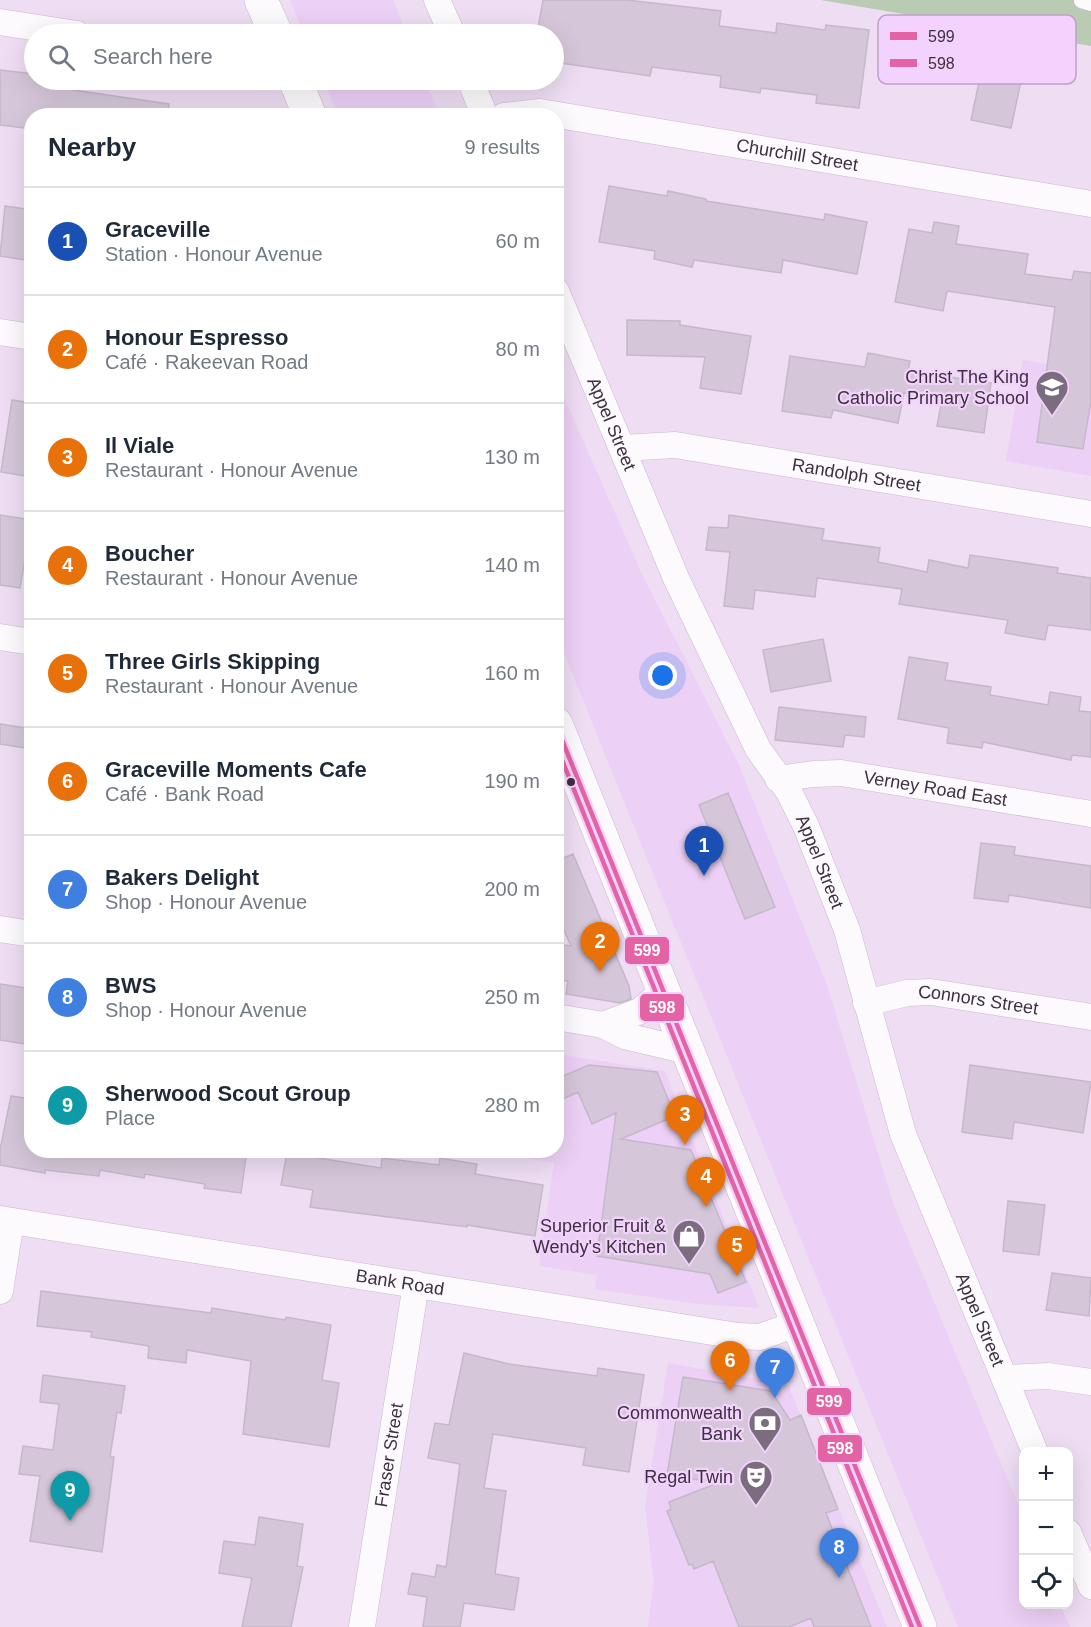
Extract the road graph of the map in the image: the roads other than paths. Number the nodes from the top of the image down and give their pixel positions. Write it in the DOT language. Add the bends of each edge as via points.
graph roads {
  1 [pos="261,0"];
  2 [pos="437,0"];
  3 [pos="0,22"];
  4 [pos="272,24"];
  5 [pos="448,24"];
  6 [pos="24,26"];
  7 [pos="299,90"];
  8 [pos="475,90"];
  9 [pos="307,108"];
  10 [pos="482,108"];
  11 [pos="564,116"];
  12 [pos="1091,204"];
  13 [pos="564,310"];
  14 [pos="0,332"];
  15 [pos="24,336"];
  16 [pos="622,448"];
  17 [pos="1091,514"];
  18 [pos="0,637"];
  19 [pos="24,641"];
  20 [pos="564,744"];
  21 [pos="778,779"];
  22 [pos="1091,814"];
  23 [pos="0,929"];
  24 [pos="24,933"];
  25 [pos="664,990"];
  26 [pos="866,1003"];
  27 [pos="1091,1017"];
  28 [pos="564,1018"];
  29 [pos="603,1024"];
  30 [pos="688,1051"];
  31 [pos="5,1220"];
  32 [pos="416,1284"];
  33 [pos="0,1291"];
  34 [pos="798,1323"];
  35 [pos="1005,1378"];
  36 [pos="1091,1382"];
  37 [pos="1033,1447"];
  38 [pos="1073,1544"];
  39 [pos="1091,1586"];
  40 [pos="362,1627"];
  41 [pos="920,1627"];
  1 -- 4 [label="main road"];
  2 -- 5 [label="street"];
  3 -- 6 [label="street"];
  7 -- 9 [label="main road"];
  8 -- 10 [label="street"];
  11 -- 12 [label="street, Churchill Street"];
  13 -- 16 [label="street, Appel Street"];
  14 -- 15 [label="street"];
  16 -- 17 [label="street, Randolph Street" via="675,446"];
  16 -- 21 [label="street, Appel Street" via="676,578 758,749"];
  18 -- 19 [label="street"];
  20 -- 25 [label="main road"];
  21 -- 22 [label="street, Verney Road East" via="841,773"];
  21 -- 26 [label="street, Appel Street" via="798,808 836,900"];
  23 -- 24 [label="street"];
  25 -- 29 [label="street" via="640,1011"];
  25 -- 30 [label="main road"];
  26 -- 27 [label="street, Connors Street" via="931,992"];
  26 -- 35 [label="street, Appel Street" via="903,1134"];
  28 -- 29 [label="street"];
  29 -- 30 [label="street" via="625,1036"];
  30 -- 34 [label="main road"];
  31 -- 32 [label="street, Bank Road"];
  31 -- 33 [label="street"];
  32 -- 34 [label="street, Bank Road" via="751,1338"];
  32 -- 40 [label="street, Fraser Street"];
  34 -- 41 [label="main road"];
  35 -- 36 [label="street" via="1048,1376"];
  35 -- 37 [label="street, Appel Street"];
  38 -- 39 [label="street"];
}
